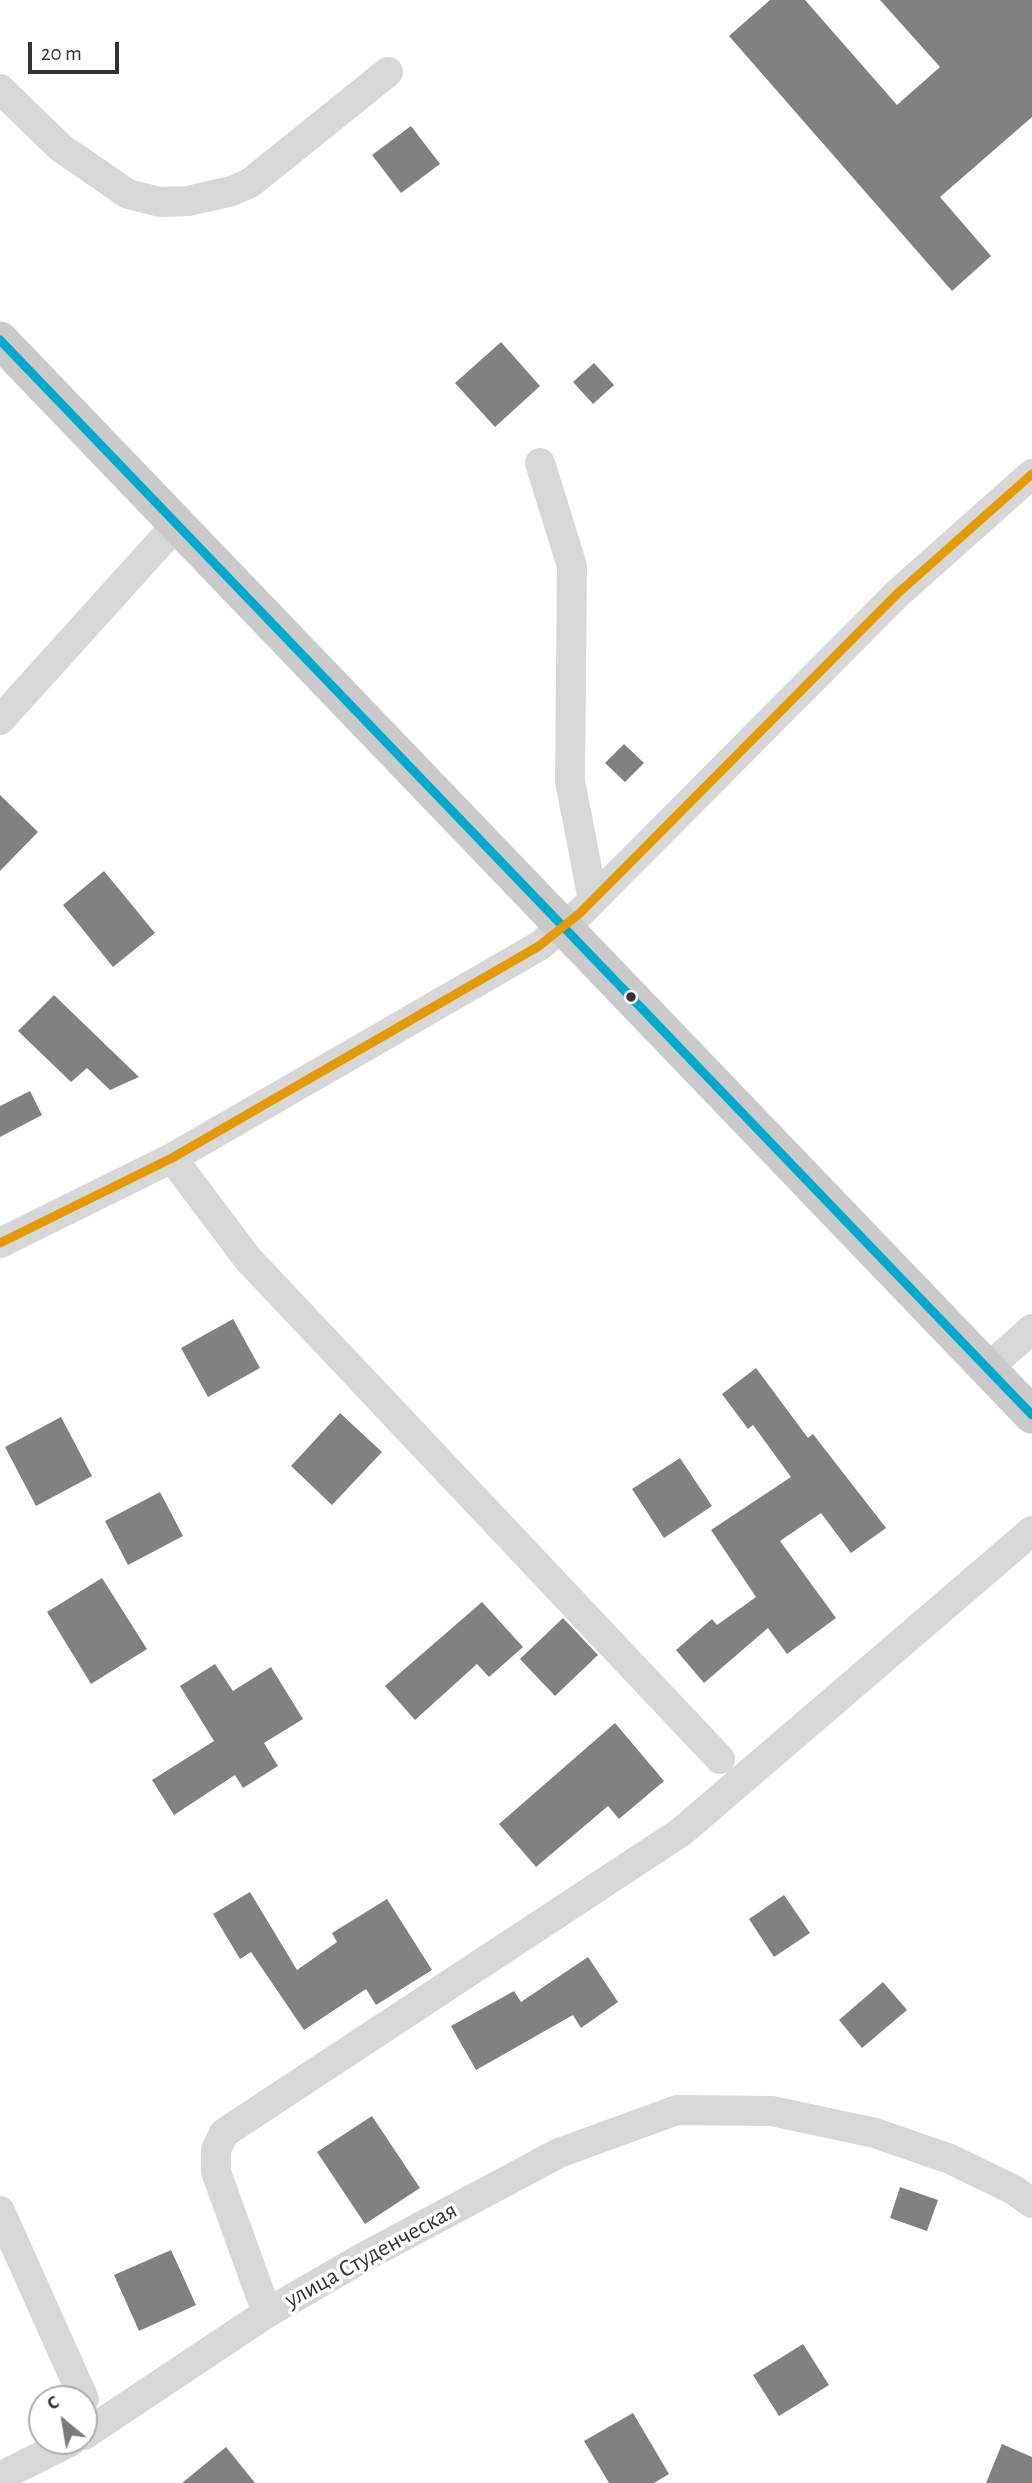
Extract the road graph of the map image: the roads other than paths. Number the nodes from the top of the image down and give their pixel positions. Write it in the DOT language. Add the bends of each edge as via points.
graph roads {
  1 [pos="388,72"];
  2 [pos="0,89"];
  3 [pos="0,340"];
  4 [pos="540,463"];
  5 [pos="1027,487"];
  6 [pos="178,523"];
  7 [pos="0,720"];
  8 [pos="593,900"];
  9 [pos="562,927"];
  10 [pos="172,1158"];
  11 [pos="0,1243"];
  12 [pos="1032,1329"];
  13 [pos="988,1368"];
  14 [pos="1032,1415"];
  15 [pos="1032,1531"];
  16 [pos="720,1759"];
  17 [pos="1032,2203"];
  18 [pos="0,2211"];
  19 [pos="267,2313"];
  20 [pos="77,2385"];
  21 [pos="98,2426"];
  22 [pos="44,2455"];
  23 [pos="0,2477"];
  1 -- 2 [label="street" via="250,183 188,201 160,202 128,194 61,148"];
  3 -- 6 [label="main road"];
  4 -- 8 [label="street" via="572,565 570,780"];
  5 -- 8 [label="street" via="897,594"];
  6 -- 7 [label="street"];
  6 -- 9 [label="main road"];
  8 -- 9 [label="street"];
  9 -- 10 [label="street" via="516,961"];
  9 -- 13 [label="main road"];
  10 -- 11 [label="street"];
  10 -- 16 [label="street" via="248,1259"];
  12 -- 13 [label="street"];
  13 -- 14 [label="main road"];
  15 -- 19 [label="street" via="681,1832 225,2133 216,2150 216,2172"];
  17 -- 19 [label="street, улица Студенческая" via="950,2159 874,2133 772,2111 677,2110 559,2153"];
  18 -- 20 [label="street"];
  19 -- 21 [label="street, улица Студенческая"];
  22 -- 23 [label="street, улица Студенческая"];
}
